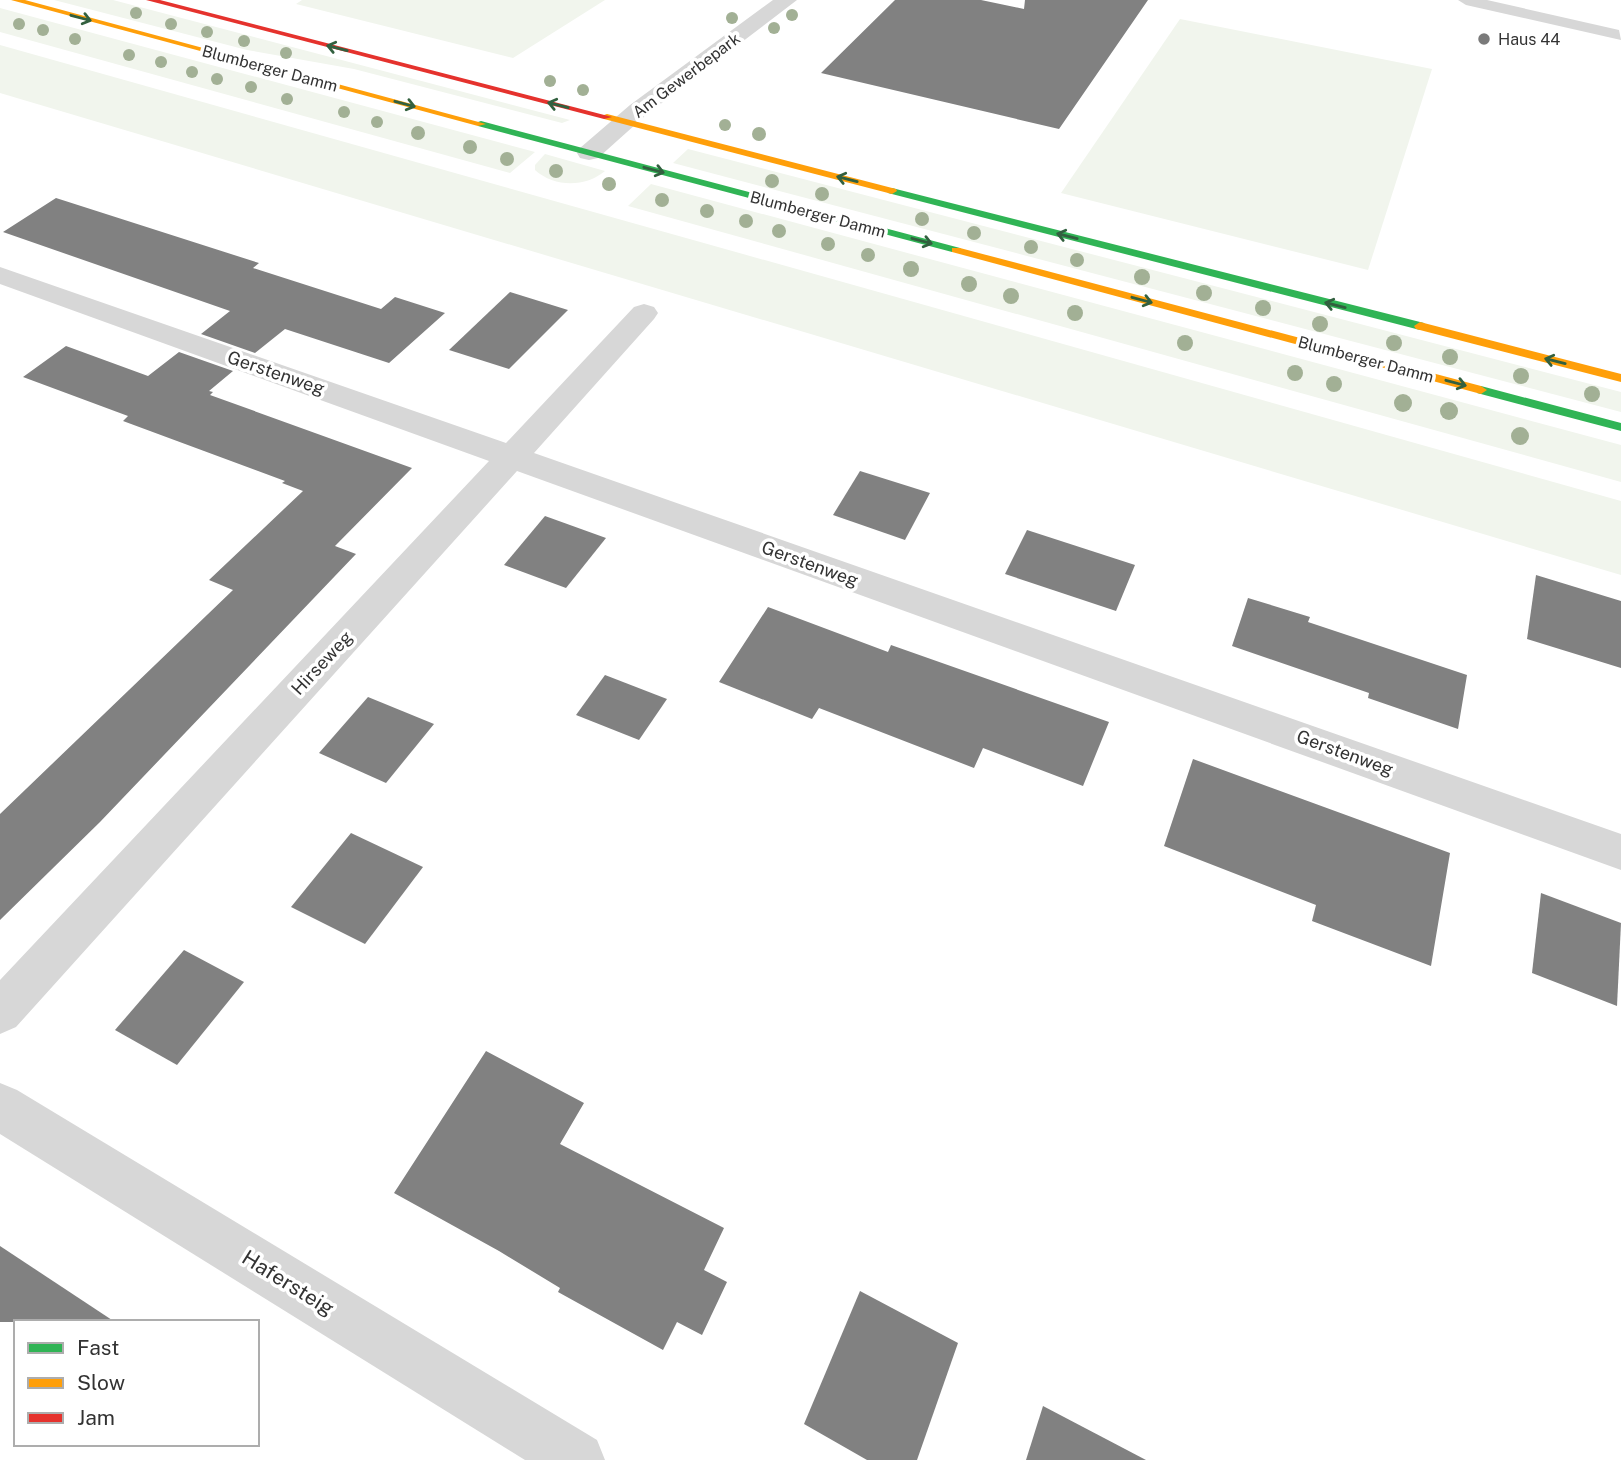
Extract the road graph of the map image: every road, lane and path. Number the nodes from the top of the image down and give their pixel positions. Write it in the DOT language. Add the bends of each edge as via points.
graph roads {
  1 [pos="15,0"];
  2 [pos="150,0"];
  3 [pos="787,0"];
  4 [pos="1466,0"];
  5 [pos="1619,35"];
  6 [pos="624,121"];
  7 [pos="589,153"];
  8 [pos="0,275"];
  9 [pos="644,313"];
  10 [pos="1621,378"];
  11 [pos="1621,427"];
  12 [pos="513,456"];
  13 [pos="1621,852"];
  14 [pos="0,1012"];
  15 [pos="0,1107"];
  16 [pos="577,1460"];
  1 -- 7 [label="main road, Blumberger Damm, one-way"];
  6 -- 2 [label="main road, Blumberger Damm, one-way"];
  3 -- 6 [label="street, Am Gewerbepark"];
  4 -- 5 [label="lane"];
  6 -- 7 [label="street, Am Gewerbepark"];
  10 -- 6 [label="main road, Blumberger Damm, one-way"];
  7 -- 11 [label="main road, Blumberger Damm, one-way"];
  8 -- 12 [label="street, Gerstenweg"];
  9 -- 12 [label="street, Hirseweg"];
  12 -- 13 [label="street, Gerstenweg"];
  12 -- 14 [label="street, Hirseweg"];
  15 -- 16 [label="street, Hafersteig"];
}
